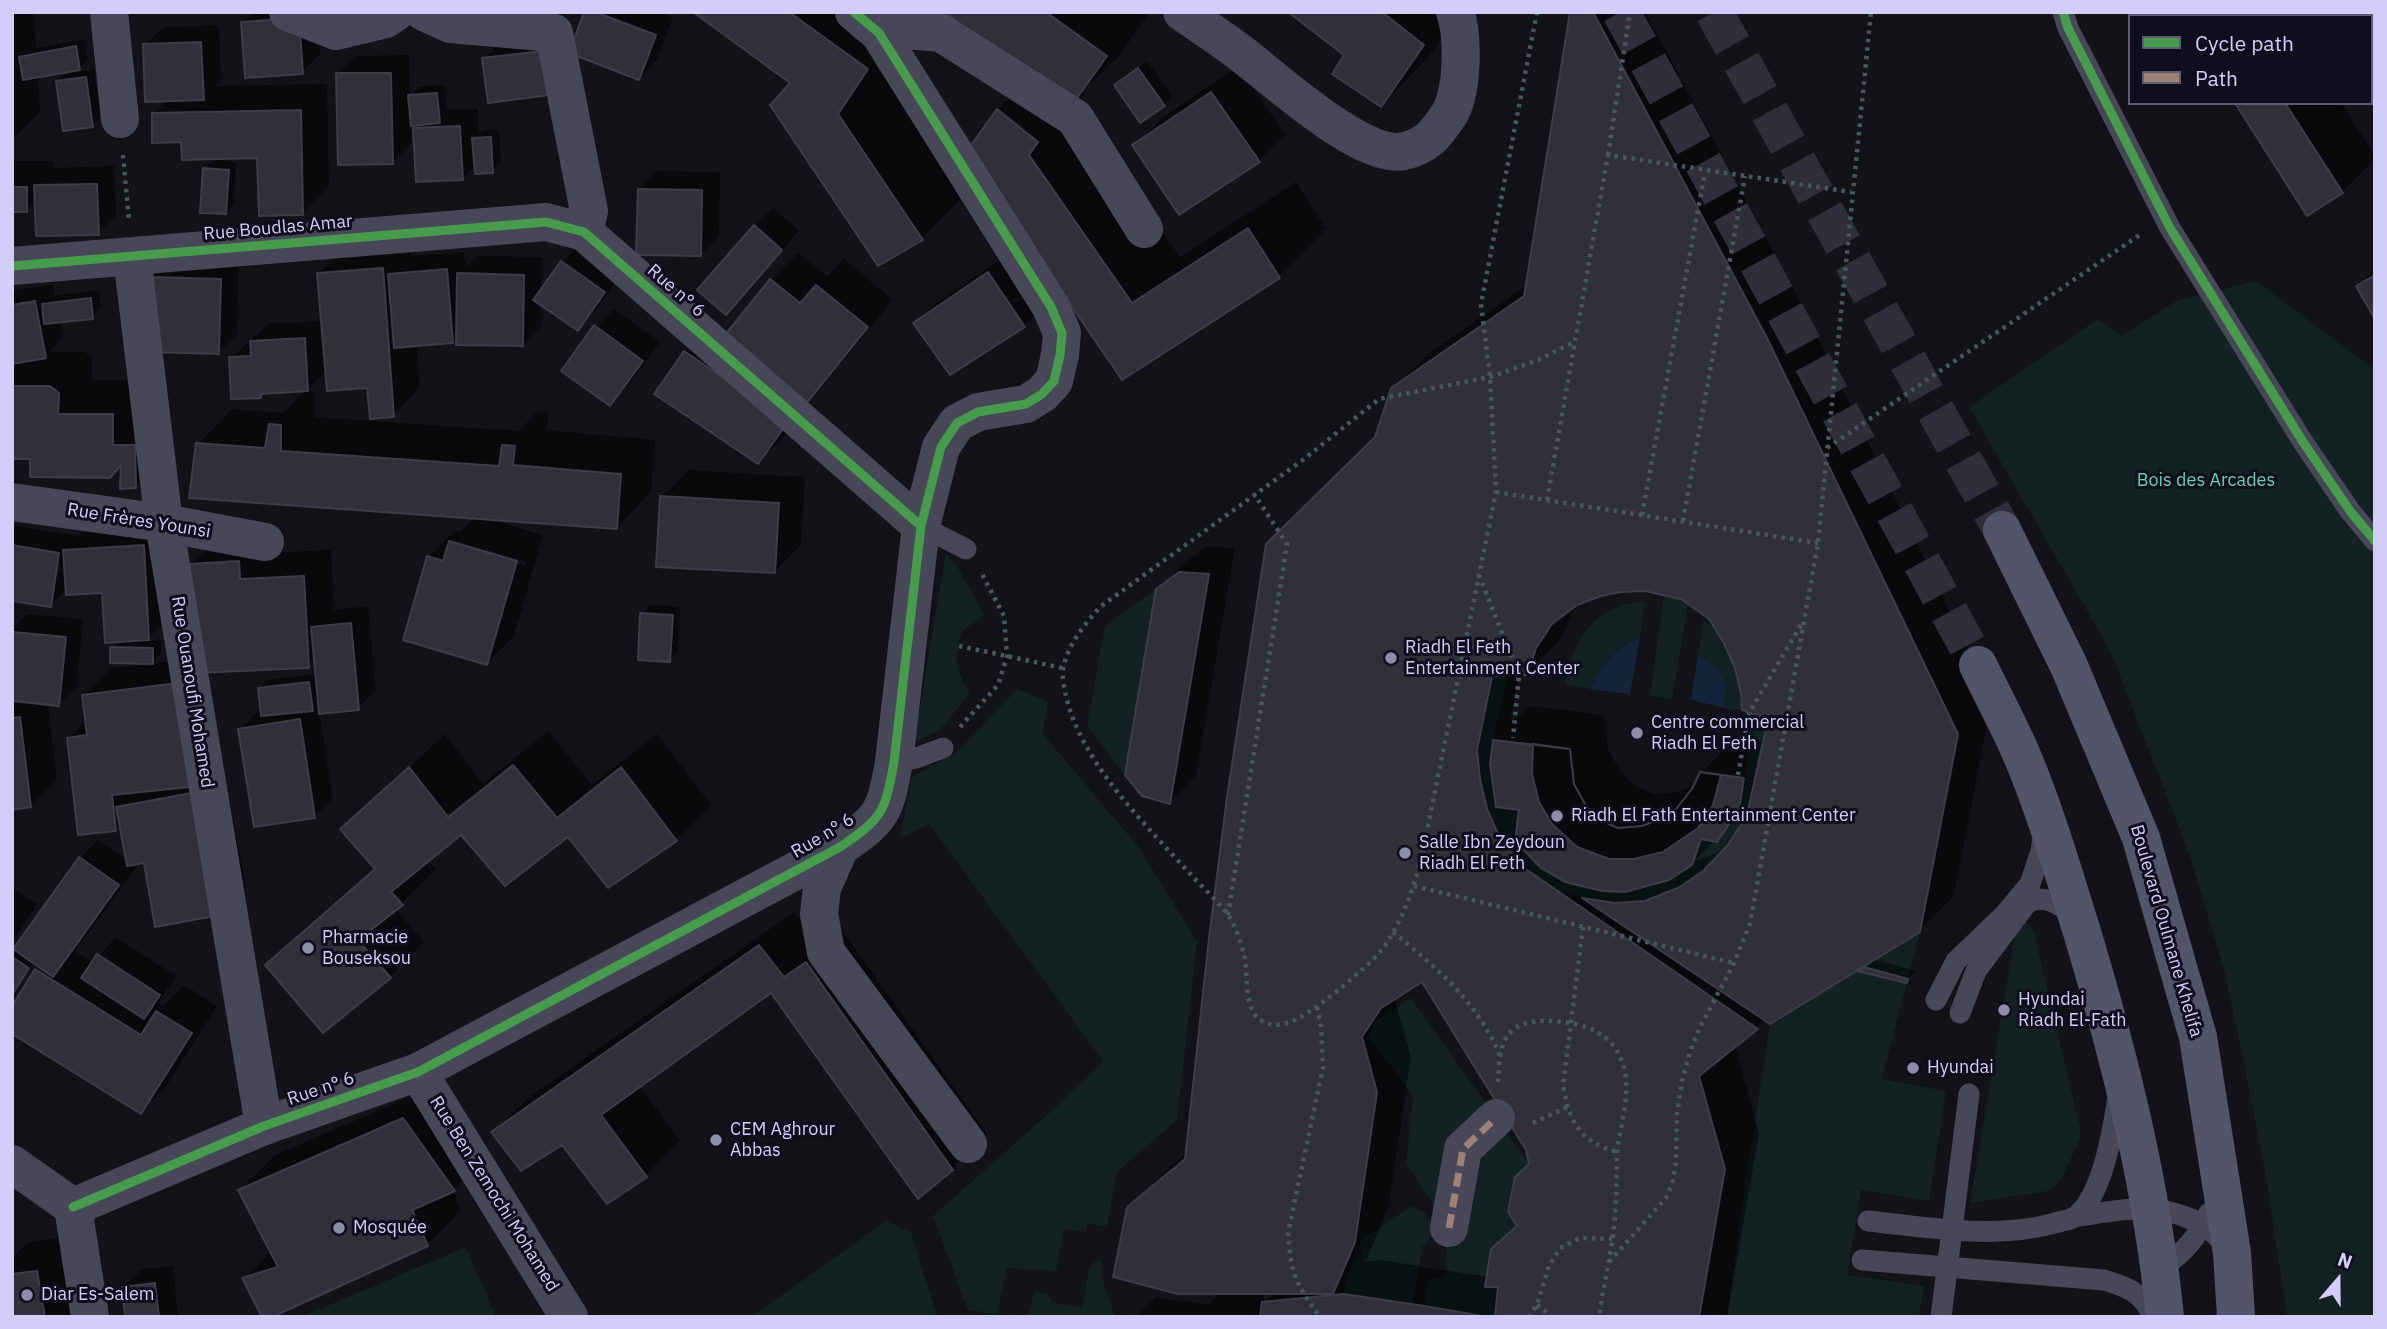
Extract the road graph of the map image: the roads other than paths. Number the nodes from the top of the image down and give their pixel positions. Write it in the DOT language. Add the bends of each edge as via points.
graph roads {
  1 [pos="109,12"];
  2 [pos="288,12"];
  3 [pos="396,12"];
  4 [pos="424,12"];
  5 [pos="1182,12"];
  6 [pos="1455,12"];
  7 [pos="2063,12"];
  8 [pos="863,19"];
  9 [pos="120,120"];
  10 [pos="546,222"];
  11 [pos="1144,229"];
  12 [pos="584,232"];
  13 [pos="132,256"];
  14 [pos="12,265"];
  15 [pos="12,502"];
  16 [pos="164,523"];
  17 [pos="921,526"];
  18 [pos="2002,530"];
  19 [pos="265,541"];
  20 [pos="2375,541"];
  21 [pos="966,549"];
  22 [pos="1978,665"];
  23 [pos="943,748"];
  24 [pos="894,762"];
  25 [pos="2044,816"];
  26 [pos="840,847"];
  27 [pos="2078,919"];
  28 [pos="1936,1000"];
  29 [pos="1960,1013"];
  30 [pos="418,1072"];
  31 [pos="2122,1074"];
  32 [pos="1969,1094"];
  33 [pos="1506,1108"];
  34 [pos="264,1126"];
  35 [pos="968,1144"];
  36 [pos="12,1164"];
  37 [pos="2220,1176"];
  38 [pos="73,1207"];
  39 [pos="2152,1208"];
  40 [pos="2074,1217"];
  41 [pos="1868,1221"];
  42 [pos="2203,1224"];
  43 [pos="1449,1228"];
  44 [pos="1953,1229"];
  45 [pos="1862,1260"];
  46 [pos="2232,1262"];
  47 [pos="1948,1267"];
  48 [pos="2160,1268"];
  49 [pos="2114,1283"];
  50 [pos="90,1317"];
  51 [pos="569,1317"];
  52 [pos="1941,1317"];
  53 [pos="2153,1317"];
  54 [pos="2165,1317"];
  55 [pos="2236,1317"];
  1 -- 9 [label="street"];
  2 -- 3 [label="street" via="336,31 386,19"];
  4 -- 12 [label="street" via="450,24 554,33 589,211"];
  5 -- 6 [label="street" via="1340,130 1370,147 1403,152 1433,138 1452,111 1461,67"];
  7 -- 20 [label="lane" via="2165,218 2303,442"];
  8 -- 11 [label="street" via="941,33 1074,118"];
  8 -- 17 [label="street" via="879,33 1051,307 1062,333 1054,381 1042,394 1026,404 978,412 957,423 941,447"];
  10 -- 12 [label="street, Rue n° 6"];
  10 -- 13 [label="street, Rue Boudlas Amar"];
  12 -- 17 [label="street, Rue n° 6"];
  13 -- 14 [label="street, Rue Boudlas Amar"];
  13 -- 16 [label="street, Rue Ouanoufi Mohamed"];
  15 -- 16 [label="street, Rue Frères Younsi"];
  16 -- 19 [label="street, Rue Frères Younsi"];
  16 -- 34 [label="street, Rue Ouanoufi Mohamed"];
  17 -- 21 [label="lane"];
  17 -- 24 [label="street, Rue n° 6"];
  18 -- 37 [label="main road, Boulevard Oulmane Khelifa" via="2069,666 2141,838 2198,1037"];
  22 -- 25 [label="main road" via="2021,753"];
  23 -- 24 [label="lane"];
  24 -- 26 [label="street, Rue n° 6" via="882,814"];
  25 -- 27 [label="main road"];
  25 -- 28 [label="lane" via="2044,836 2030,884 1956,961"];
  26 -- 30 [label="street, Rue n° 6"];
  26 -- 35 [label="street" via="822,888 819,914 826,952"];
  27 -- 29 [label="lane" via="2050,900 2027,903 1976,971"];
  27 -- 31 [label="main road"];
  30 -- 34 [label="street, Rue n° 6"];
  30 -- 51 [label="street, Rue Ben Zemochi Mohamed"];
  31 -- 39 [label="main road"];
  31 -- 40 [label="lane" via="2099,1177 2087,1203"];
  32 -- 44 [label="lane"];
  33 -- 43 [label="street" via="1463,1149"];
  34 -- 38 [label="street, Rue n° 6"];
  36 -- 38 [label="street"];
  37 -- 42 [label="lane" via="2214,1204"];
  37 -- 46 [label="main road, Boulevard Oulmane Khelifa"];
  38 -- 50 [label="street"];
  39 -- 40 [label="lane"];
  39 -- 42 [label="lane"];
  39 -- 48 [label="main road"];
  40 -- 44 [label="lane" via="2018,1230"];
  41 -- 44 [label="lane"];
  42 -- 46 [label="lane" via="2224,1243"];
  42 -- 48 [label="lane" via="2184,1250"];
  44 -- 47 [label="lane"];
  45 -- 47 [label="lane"];
  46 -- 55 [label="main road, Boulevard Oulmane Khelifa"];
  47 -- 49 [label="lane"];
  47 -- 52 [label="lane"];
  48 -- 49 [label="lane"];
  48 -- 54 [label="main road"];
  49 -- 53 [label="lane" via="2143,1297"];
}
